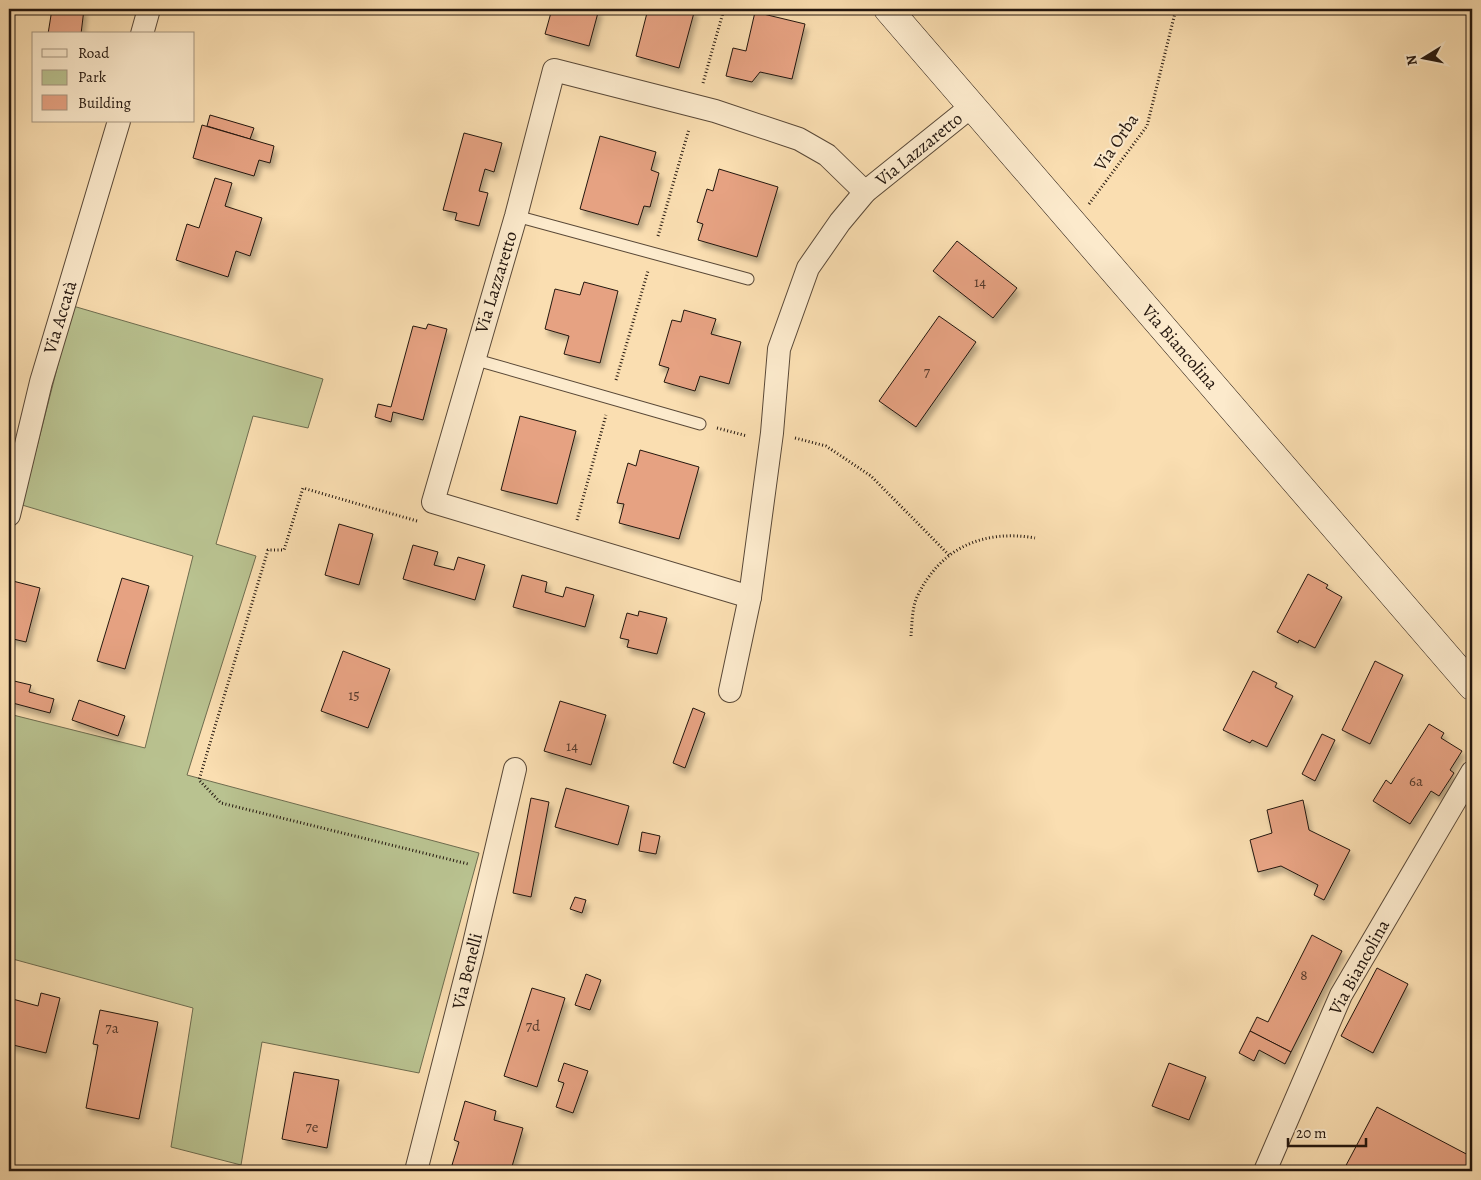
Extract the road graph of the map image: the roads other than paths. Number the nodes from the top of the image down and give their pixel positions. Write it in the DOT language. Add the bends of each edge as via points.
graph roads {
  1 [pos="149,9"];
  2 [pos="888,9"];
  3 [pos="143,32"];
  4 [pos="972,106"];
  5 [pos="119,122"];
  6 [pos="865,192"];
  7 [pos="516,216"];
  8 [pos="748,279"];
  9 [pos="473,359"];
  10 [pos="700,424"];
  11 [pos="9,515"];
  12 [pos="750,597"];
  13 [pos="1472,686"];
  14 [pos="730,690"];
  15 [pos="515,769"];
  16 [pos="1472,772"];
  17 [pos="416,1171"];
  18 [pos="1265,1171"];
  1 -- 3 [label="street"];
  2 -- 4 [label="street, Via Biancolina"];
  4 -- 6 [label="street, Via Lazzaretto"];
  4 -- 13 [label="street, Via Biancolina"];
  5 -- 11 [label="street, Via Accatà" via="41,382"];
  6 -- 7 [label="street, Via Lazzaretto" via="827,155 799,139 715,111 554,70"];
  6 -- 12 [label="street, Via Lazzaretto" via="808,268 779,349 772,433"];
  7 -- 8 [label="lane"];
  7 -- 9 [label="street, Via Lazzaretto"];
  9 -- 10 [label="lane"];
  9 -- 12 [label="street, Via Lazzaretto" via="434,502"];
  12 -- 14 [label="street, Via Lazzaretto"];
  15 -- 17 [label="street, Via Benelli"];
  16 -- 18 [label="street, Via Biancolina" via="1341,995"];
}
